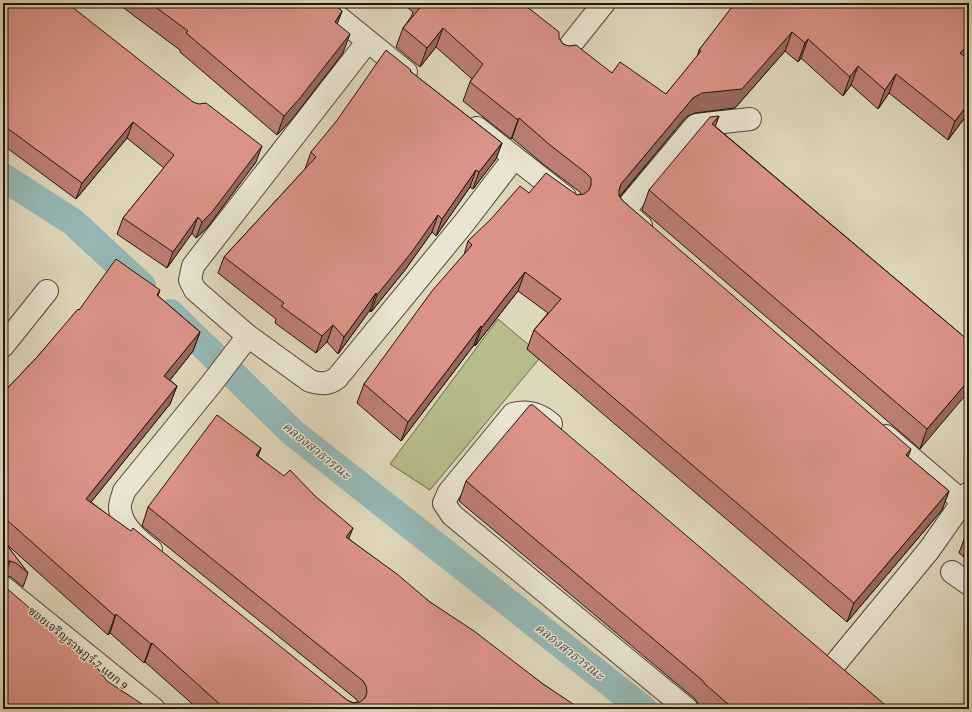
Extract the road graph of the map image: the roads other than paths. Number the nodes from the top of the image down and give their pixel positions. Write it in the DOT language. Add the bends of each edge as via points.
graph roads {
  1 [pos="321,3"];
  2 [pos="604,3"];
  3 [pos="368,41"];
  4 [pos="564,53"];
  5 [pos="423,85"];
  6 [pos="459,114"];
  7 [pos="750,119"];
  8 [pos="514,158"];
  9 [pos="572,202"];
  10 [pos="654,237"];
  11 [pos="47,290"];
  12 [pos="243,343"];
  13 [pos="3,346"];
  14 [pos="872,424"];
  15 [pos="564,435"];
  16 [pos="966,497"];
  17 [pos="166,562"];
  18 [pos="3,587"];
  19 [pos="852,679"];
  20 [pos="154,709"];
  21 [pos="687,709"];
  1 -- 3 [label="street"];
  2 -- 4 [label="street"];
  3 -- 5 [label="street"];
  3 -- 12 [label="street" via="192,266 190,280 195,290"];
  6 -- 8 [label="street"];
  7 -- 10 [label="street" via="696,125 624,211"];
  8 -- 9 [label="street"];
  8 -- 12 [label="street" via="337,378 329,383 319,384 310,381"];
  11 -- 13 [label="street"];
  12 -- 17 [label="street" via="124,491 120,508 124,523 135,538"];
  14 -- 16 [label="street"];
  15 -- 21 [label="street" via="537,414 524,411 513,414 449,492 444,503 452,515"];
  16 -- 19 [label="street" via="929,550 829,659"];
  18 -- 20 [label="street, ซอยเจริญราษฎร์ 7 แยก 9"];
}
